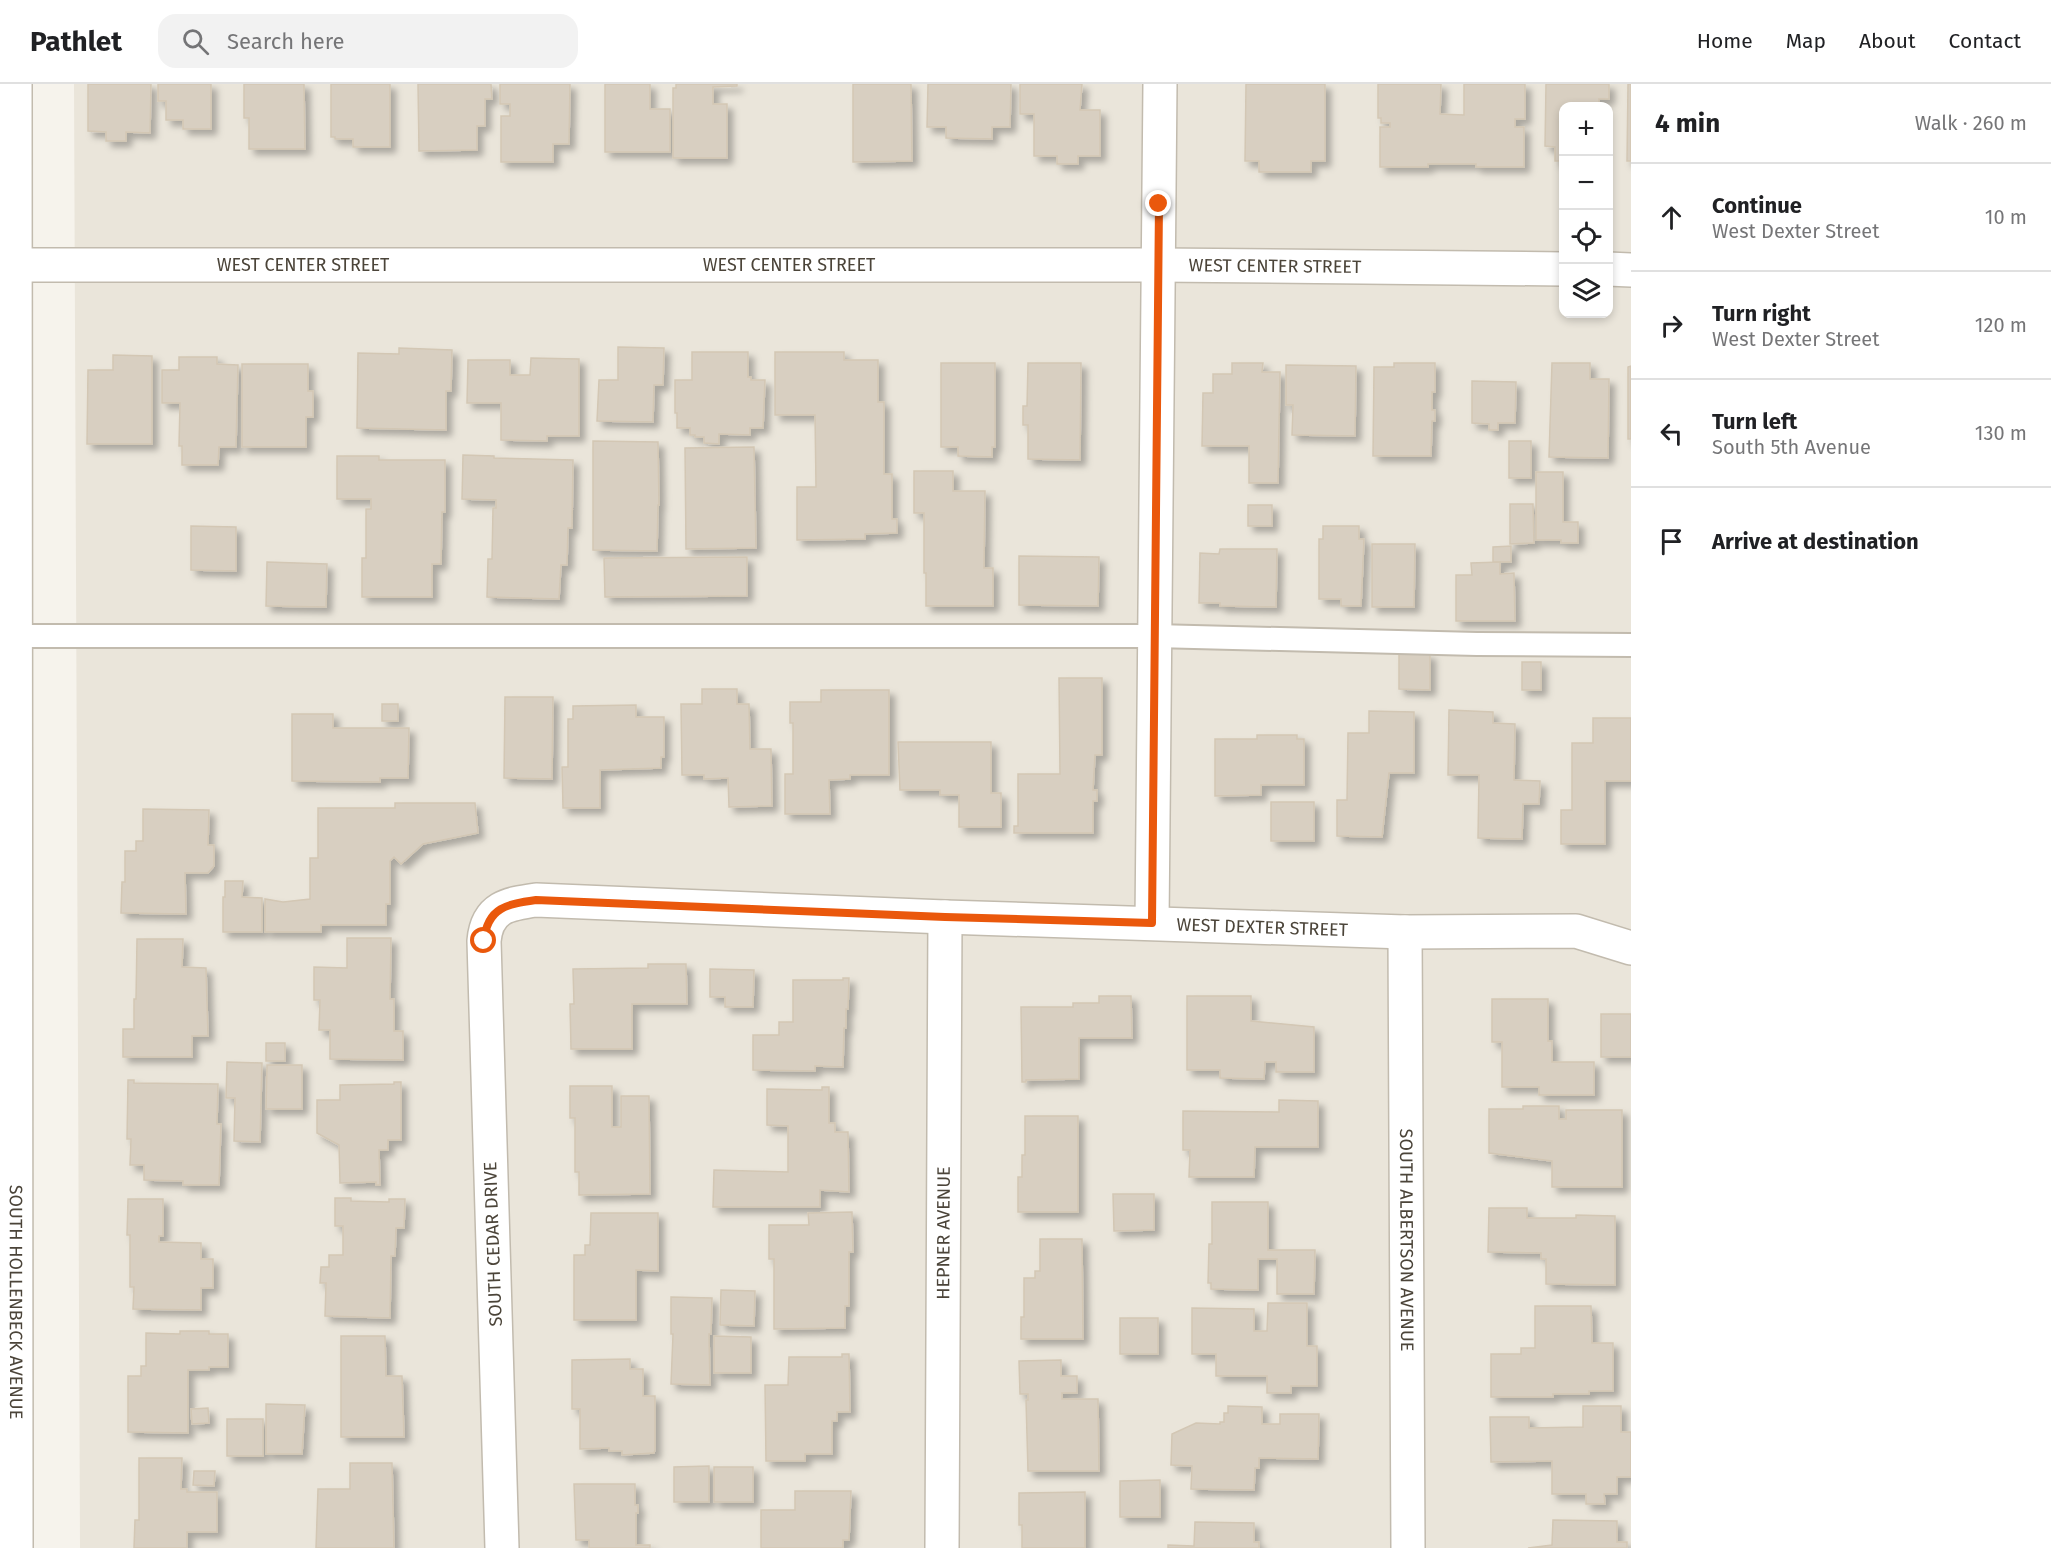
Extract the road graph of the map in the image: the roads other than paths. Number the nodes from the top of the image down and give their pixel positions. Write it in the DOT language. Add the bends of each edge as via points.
graph roads {
  1 [pos="15,84"];
  2 [pos="1160,84"];
  3 [pos="15,265"];
  4 [pos="1158,265"];
  5 [pos="1559,269"];
  6 [pos="1613,269"];
  7 [pos="1631,270"];
  8 [pos="7,585"];
  9 [pos="15,636"];
  10 [pos="1155,636"];
  11 [pos="1631,645"];
  12 [pos="945,917"];
  13 [pos="1152,923"];
  14 [pos="1406,932"];
  15 [pos="484,941"];
  16 [pos="1631,948"];
  17 [pos="16,1548"];
  18 [pos="502,1548"];
  19 [pos="942,1548"];
  20 [pos="1408,1548"];
  1 -- 3 [label="street, SOUTH HOLLENBECK AVENUE"];
  2 -- 4 [label="street"];
  3 -- 4 [label="street, WEST CENTER STREET"];
  3 -- 8 [label="street, SOUTH HOLLENBECK AVENUE"];
  4 -- 5 [label="street, WEST CENTER STREET"];
  4 -- 10 [label="street"];
  6 -- 7 [label="street"];
  8 -- 9 [label="street, SOUTH HOLLENBECK AVENUE"];
  9 -- 10 [label="lane"];
  9 -- 17 [label="street, SOUTH HOLLENBECK AVENUE"];
  10 -- 11 [label="lane"];
  10 -- 13 [label="street"];
  12 -- 13 [label="street, WEST DEXTER STREET"];
  12 -- 15 [label="street, WEST DEXTER STREET" via="536,900 511,904 495,913 485,926"];
  12 -- 19 [label="street, HEPNER AVENUE"];
  13 -- 14 [label="street, WEST DEXTER STREET"];
  14 -- 16 [label="street, WEST DEXTER STREET" via="1576,931"];
  14 -- 20 [label="street, SOUTH ALBERTSON AVENUE"];
  15 -- 18 [label="street, SOUTH CEDAR DRIVE"];
}
